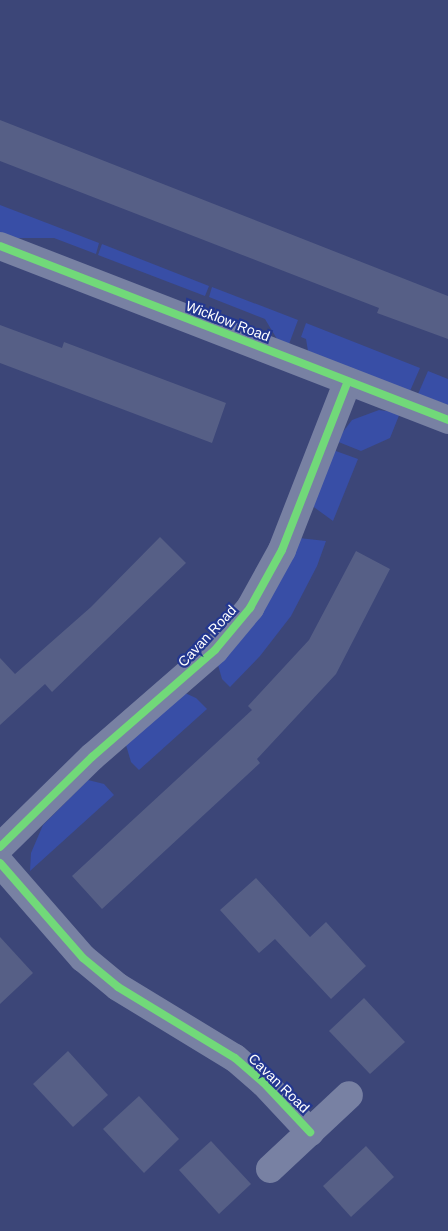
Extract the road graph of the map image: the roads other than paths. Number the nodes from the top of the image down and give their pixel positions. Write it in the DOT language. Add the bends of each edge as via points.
graph roads {
  1 [pos="0,246"];
  2 [pos="348,382"];
  3 [pos="448,420"];
  4 [pos="0,847"];
  5 [pos="0,864"];
  6 [pos="350,1095"];
  7 [pos="310,1132"];
  8 [pos="270,1169"];
  1 -- 2 [label="street, Wicklow Road"];
  2 -- 3 [label="street, Wicklow Road"];
  2 -- 4 [label="street, Cavan Road" via="282,550 244,615 215,650 92,757"];
  5 -- 7 [label="street, Cavan Road" via="83,958 118,987 235,1058 269,1088"];
  6 -- 7 [label="street, Cavan Road"];
  7 -- 8 [label="street, Cavan Road"];
}
